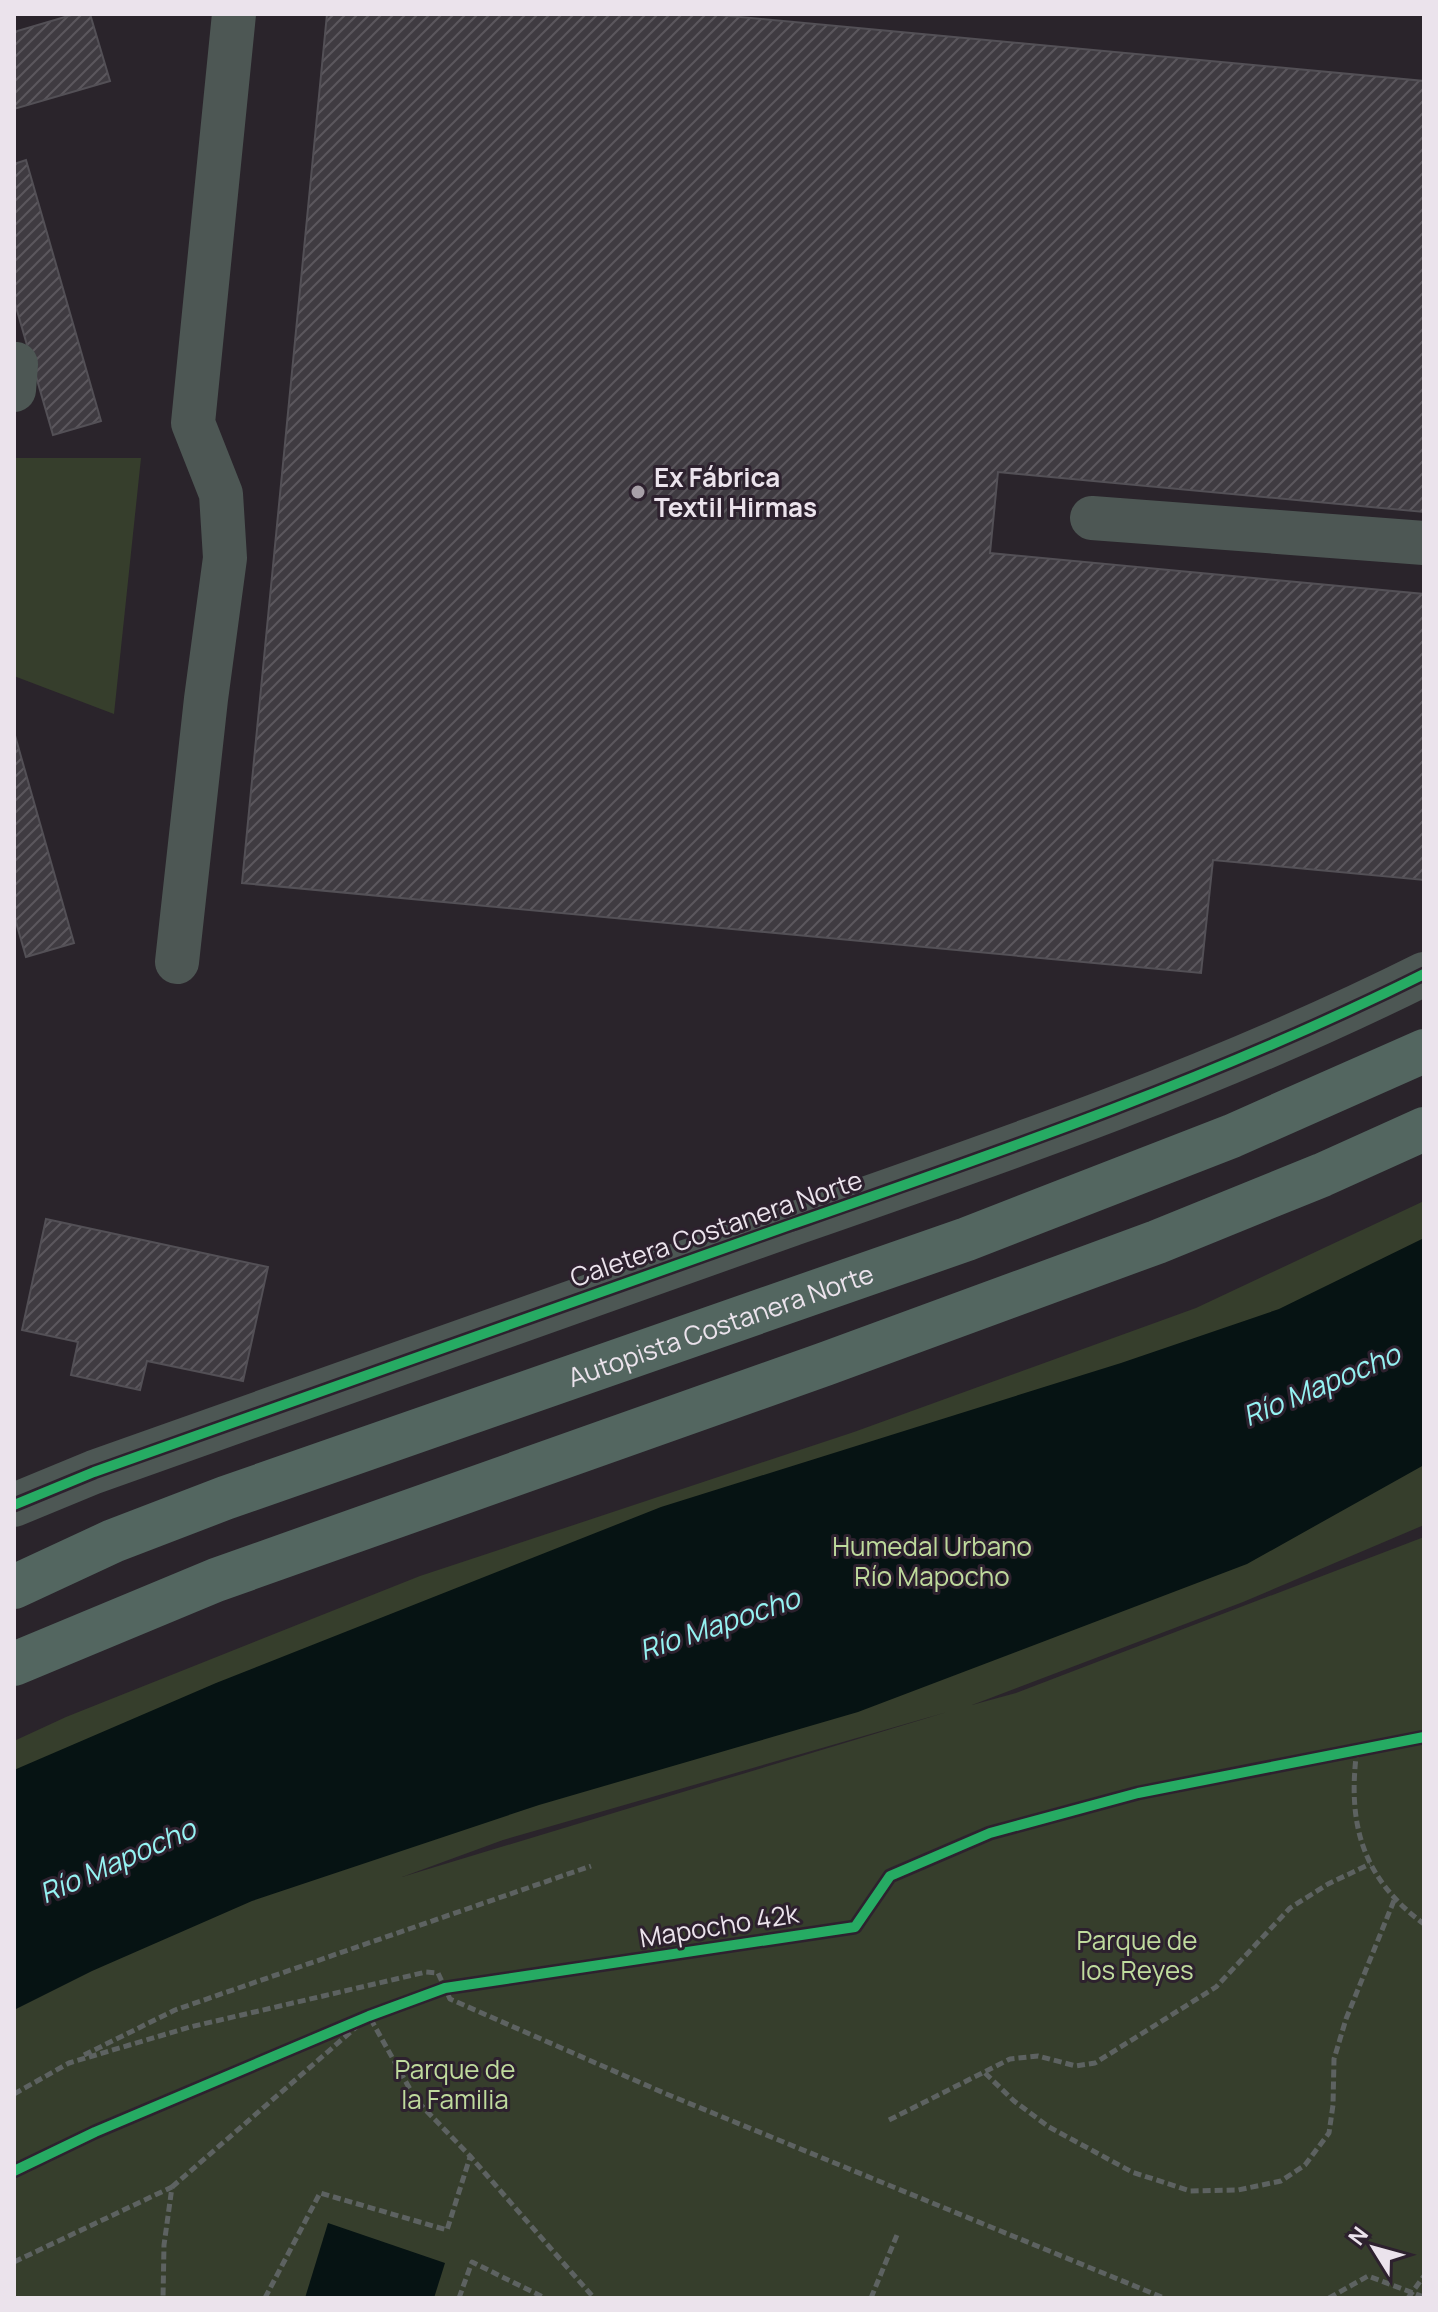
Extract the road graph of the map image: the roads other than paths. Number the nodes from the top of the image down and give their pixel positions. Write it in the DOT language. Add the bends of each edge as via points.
graph roads {
  1 [pos="234,14"];
  2 [pos="1092,518"];
  3 [pos="1424,543"];
  4 [pos="177,962"];
  5 [pos="1424,974"];
  6 [pos="1424,1051"];
  7 [pos="1424,1129"];
  8 [pos="14,1505"];
  9 [pos="14,1587"];
  10 [pos="14,1664"];
  1 -- 4 [label="street" via="193,423 221,494 225,558"];
  2 -- 3 [label="street"];
  5 -- 8 [label="street, Caletera Costanera Norte" via="1162,1091 109,1466"];
  6 -- 9 [label="highway, Autopista Costanera Norte" via="1232,1136 967,1239 225,1498"];
  7 -- 10 [label="highway" via="1157,1242 216,1580"];
}
